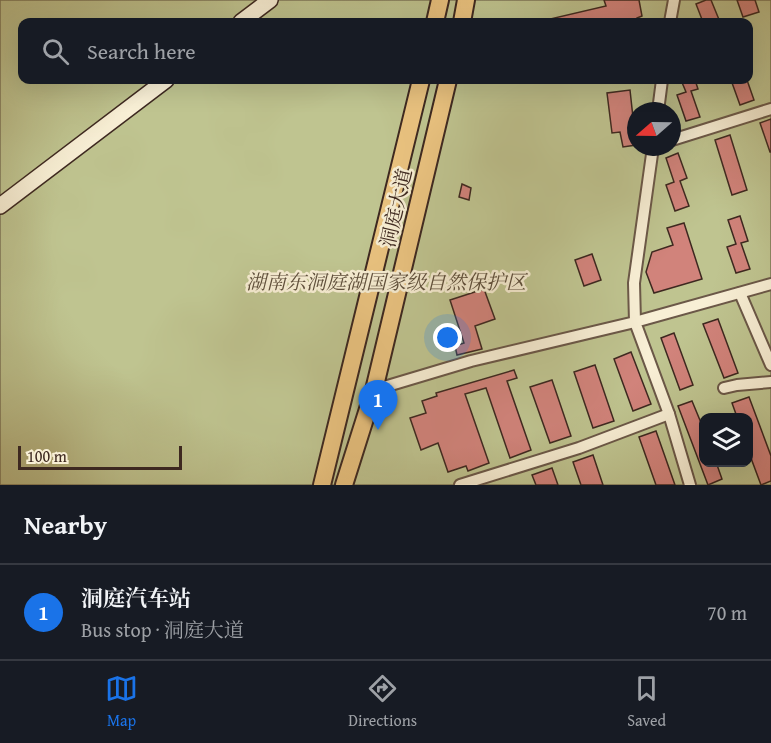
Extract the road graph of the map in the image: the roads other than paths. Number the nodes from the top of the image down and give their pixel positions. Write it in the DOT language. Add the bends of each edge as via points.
graph roads {
  1 [pos="270,0"];
  2 [pos="440,0"];
  3 [pos="466,0"];
  4 [pos="674,0"];
  5 [pos="246,18"];
  6 [pos="436,18"];
  7 [pos="463,18"];
  8 [pos="671,18"];
  9 [pos="161,84"];
  10 [pos="420,84"];
  11 [pos="447,84"];
  12 [pos="661,84"];
  13 [pos="659,102"];
  14 [pos="771,108"];
  15 [pos="681,137"];
  16 [pos="652,156"];
  17 [pos="0,206"];
  18 [pos="771,284"];
  19 [pos="740,293"];
  20 [pos="635,322"];
  21 [pos="771,364"];
  22 [pos="771,382"];
  23 [pos="724,388"];
  24 [pos="374,390"];
  25 [pos="669,414"];
  26 [pos="322,485"];
  27 [pos="344,485"];
  28 [pos="460,485"];
  29 [pos="690,485"];
  1 -- 5 [label="street"];
  2 -- 6 [label="main road"];
  3 -- 7 [label="main road"];
  4 -- 8 [label="street"];
  9 -- 17 [label="street"];
  10 -- 26 [label="main road, 洞庭大道"];
  11 -- 24 [label="main road, 洞庭大道"];
  12 -- 13 [label="street"];
  14 -- 15 [label="street"];
  16 -- 20 [label="street" via="634,283"];
  18 -- 19 [label="street"];
  19 -- 20 [label="street"];
  19 -- 21 [label="street"];
  20 -- 24 [label="street" via="471,361"];
  20 -- 25 [label="street"];
  22 -- 23 [label="street"];
  24 -- 27 [label="main road, 洞庭大道"];
  25 -- 28 [label="street" via="579,448"];
  25 -- 29 [label="street"];
}
